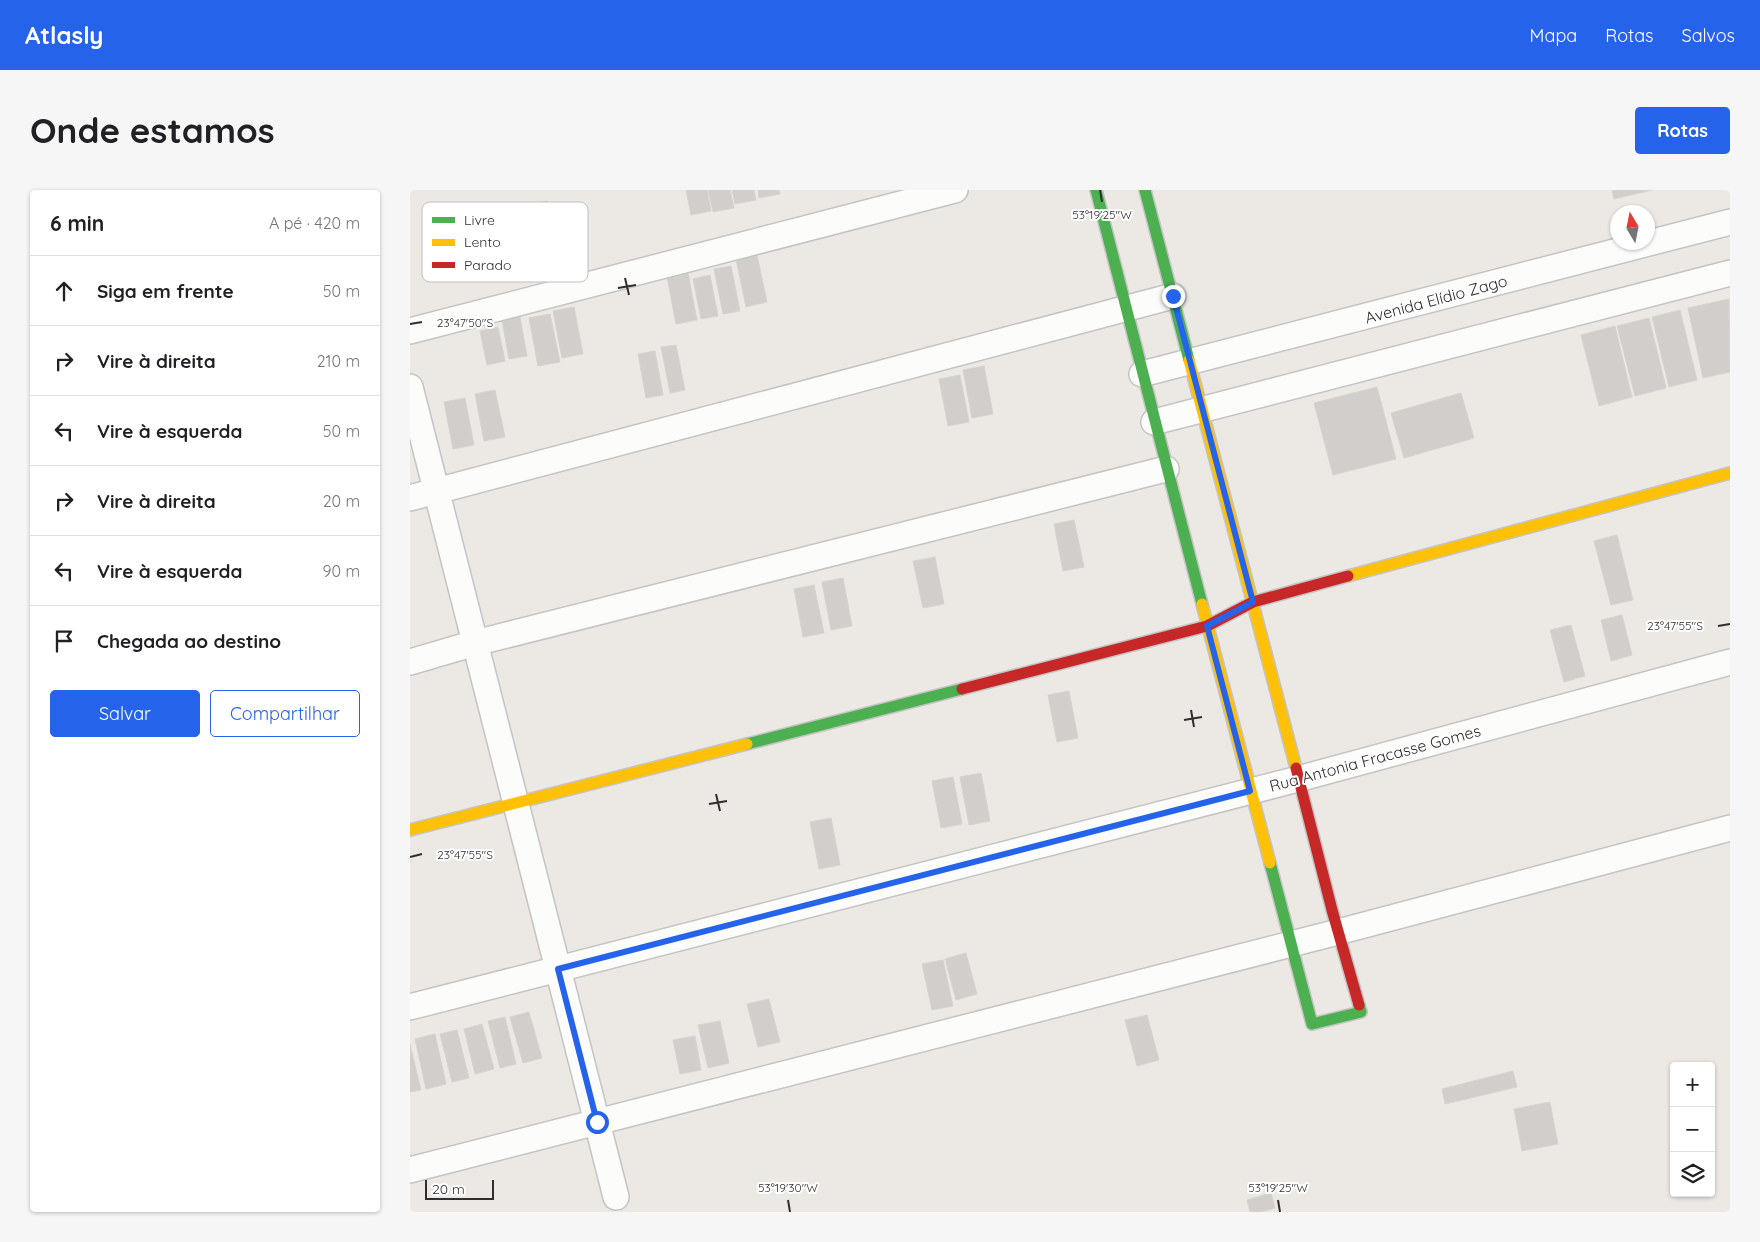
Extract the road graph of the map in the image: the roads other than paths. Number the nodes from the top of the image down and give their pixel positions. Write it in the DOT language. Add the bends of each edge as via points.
graph roads {
  1 [pos="955,190"];
  2 [pos="1096,190"];
  3 [pos="1145,190"];
  4 [pos="1730,222"];
  5 [pos="1730,273"];
  6 [pos="1173,296"];
  7 [pos="1126,308"];
  8 [pos="410,330"];
  9 [pos="1190,363"];
  10 [pos="1142,374"];
  11 [pos="410,387"];
  12 [pos="1202,410"];
  13 [pos="1154,422"];
  14 [pos="1166,469"];
  15 [pos="1730,473"];
  16 [pos="437,491"];
  17 [pos="410,498"];
  18 [pos="1253,602"];
  19 [pos="1207,626"];
  20 [pos="475,643"];
  21 [pos="410,662"];
  22 [pos="1730,662"];
  23 [pos="1298,779"];
  24 [pos="1250,791"];
  25 [pos="516,803"];
  26 [pos="1730,828"];
  27 [pos="410,830"];
  28 [pos="1338,932"];
  29 [pos="1291,944"];
  30 [pos="558,969"];
  31 [pos="410,1007"];
  32 [pos="597,1122"];
  33 [pos="410,1170"];
  34 [pos="616,1197"];
  1 -- 8 [label="street"];
  2 -- 7 [label="street"];
  3 -- 6 [label="street"];
  4 -- 9 [label="street, Avenida Elídio Zago"];
  5 -- 12 [label="street"];
  6 -- 7 [label="street"];
  6 -- 9 [label="street"];
  7 -- 10 [label="street"];
  7 -- 16 [label="street"];
  9 -- 10 [label="street, Avenida Elídio Zago"];
  9 -- 12 [label="street"];
  10 -- 13 [label="street"];
  11 -- 16 [label="street"];
  12 -- 13 [label="street"];
  12 -- 18 [label="street"];
  13 -- 14 [label="street"];
  14 -- 19 [label="street"];
  14 -- 20 [label="street"];
  15 -- 18 [label="street"];
  16 -- 17 [label="street"];
  16 -- 20 [label="street"];
  18 -- 19 [label="street"];
  18 -- 23 [label="street"];
  19 -- 24 [label="street"];
  19 -- 25 [label="street"];
  20 -- 21 [label="street"];
  20 -- 25 [label="street"];
  22 -- 23 [label="street, Rua Antonia Fracasse Gomes"];
  23 -- 24 [label="street, Rua Antonia Fracasse Gomes"];
  23 -- 28 [label="street"];
  24 -- 29 [label="street"];
  24 -- 30 [label="street, Rua Antonia Fracasse Gomes"];
  25 -- 27 [label="street"];
  25 -- 30 [label="street"];
  26 -- 28 [label="street"];
  28 -- 29 [label="street"];
  28 -- 29 [label="street" via="1361,1012 1312,1024"];
  29 -- 32 [label="street"];
  30 -- 31 [label="street, Rua Antonia Fracasse Gomes"];
  30 -- 32 [label="street"];
  32 -- 33 [label="street"];
  32 -- 34 [label="street"];
}
